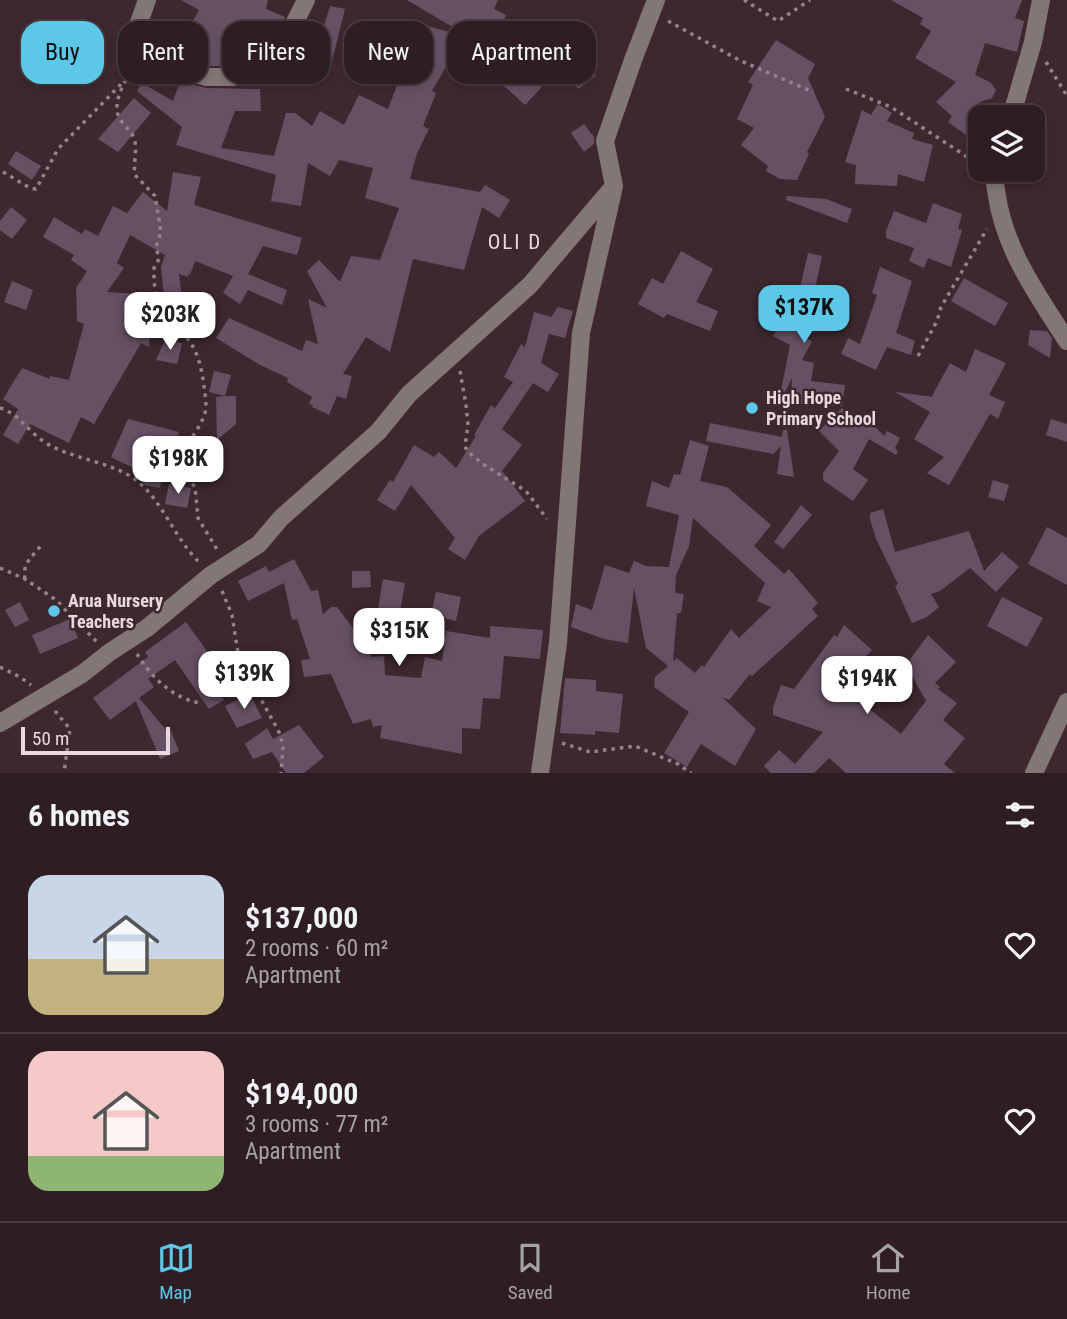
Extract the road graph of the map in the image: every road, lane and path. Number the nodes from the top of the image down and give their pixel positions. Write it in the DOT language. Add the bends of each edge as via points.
graph roads {
  1 [pos="147,0"];
  2 [pos="306,0"];
  3 [pos="744,0"];
  4 [pos="810,0"];
  5 [pos="1041,0"];
  6 [pos="654,5"];
  7 [pos="140,21"];
  8 [pos="1033,42"];
  9 [pos="208,77"];
  10 [pos="121,84"];
  11 [pos="125,84"];
  12 [pos="846,89"];
  13 [pos="813,92"];
  14 [pos="1067,96"];
  15 [pos="1014,105"];
  16 [pos="968,157"];
  17 [pos="3,172"];
  18 [pos="996,182"];
  19 [pos="614,186"];
  20 [pos="1000,219"];
  21 [pos="1067,341"];
  22 [pos="467,343"];
  23 [pos="918,356"];
  24 [pos="0,408"];
  25 [pos="551,523"];
  26 [pos="42,544"];
  27 [pos="229,563"];
  28 [pos="0,568"];
  29 [pos="211,575"];
  30 [pos="25,579"];
  31 [pos="131,639"];
  32 [pos="110,652"];
  33 [pos="0,667"];
  34 [pos="43,696"];
  35 [pos="1067,702"];
  36 [pos="201,703"];
  37 [pos="0,723"];
  38 [pos="546,738"];
  39 [pos="64,773"];
  40 [pos="281,773"];
  41 [pos="540,773"];
  42 [pos="691,773"];
  43 [pos="1034,773"];
  1 -- 7 [label="street"];
  2 -- 9 [label="street" via="280,52 260,69 233,77"];
  3 -- 4 [label="path" via="778,21"];
  5 -- 8 [label="street"];
  6 -- 13 [label="path" via="682,30"];
  6 -- 19 [label="street" via="605,141"];
  8 -- 14 [label="path"];
  8 -- 15 [label="street"];
  10 -- 17 [label="path" via="58,149 36,189"];
  11 -- 27 [label="path" via="117,111 136,144 135,175 155,196 158,209 161,232 154,268 160,316 179,328 201,365 204,414 178,464 195,487 198,518"];
  12 -- 16 [label="path" via="891,107"];
  18 -- 20 [label="street"];
  19 -- 22 [label="street" via="530,285"];
  19 -- 38 [label="street" via="581,333 558,643"];
  20 -- 21 [label="street" via="1012,250"];
  20 -- 23 [label="path" via="987,229 959,274"];
  22 -- 25 [label="path" via="460,366 467,415 465,446 475,459 526,491"];
  22 -- 27 [label="street" via="409,394 378,432 281,517 259,544"];
  24 -- 29 [label="path" via="12,412 47,444 136,480 178,540"];
  26 -- 30 [label="path" via="23,569"];
  27 -- 29 [label="street"];
  27 -- 40 [label="path" via="220,587 232,615 240,672 280,734"];
  28 -- 30 [label="path"];
  29 -- 31 [label="street"];
  30 -- 32 [label="path" via="56,600"];
  31 -- 32 [label="street"];
  31 -- 36 [label="path" via="159,682 179,697"];
  32 -- 34 [label="street"];
  33 -- 34 [label="path"];
  34 -- 37 [label="street"];
  34 -- 39 [label="path" via="70,729"];
  35 -- 43 [label="street"];
  38 -- 41 [label="street"];
  38 -- 42 [label="path" via="590,752 635,746"];
}
